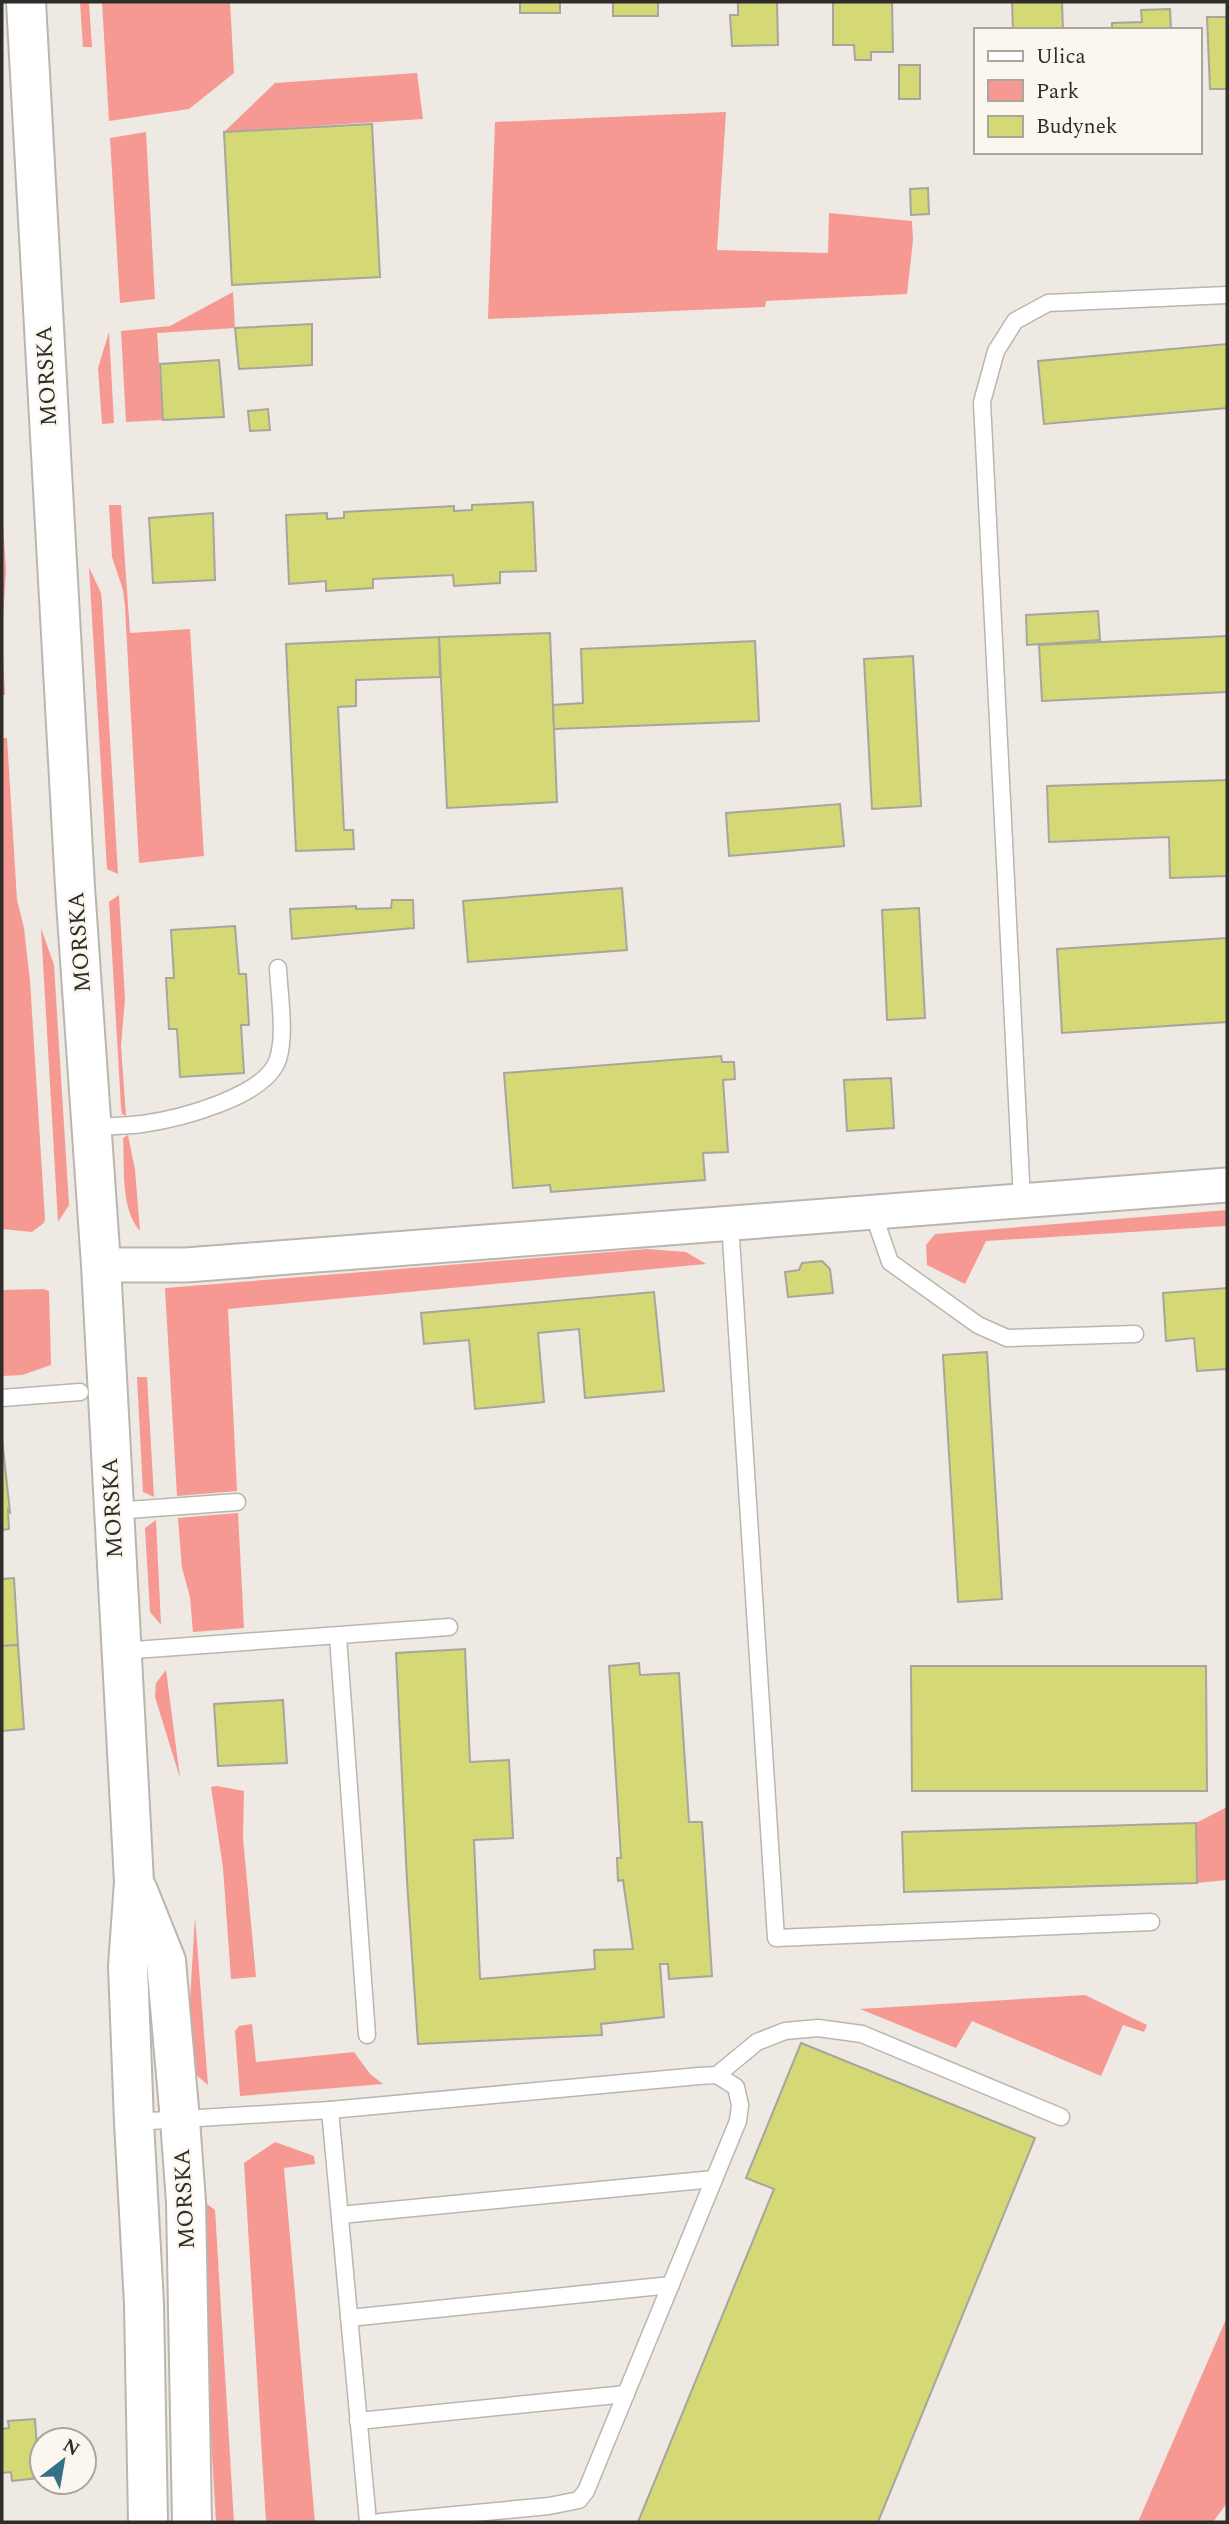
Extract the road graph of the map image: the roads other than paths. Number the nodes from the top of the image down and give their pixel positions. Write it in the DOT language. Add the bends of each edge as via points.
graph roads {
  1 [pos="26,2"];
  2 [pos="1227,295"];
  3 [pos="278,968"];
  4 [pos="93,1127"];
  5 [pos="1227,1185"];
  6 [pos="1022,1201"];
  7 [pos="873,1213"];
  8 [pos="730,1223"];
  9 [pos="101,1265"];
  10 [pos="1135,1334"];
  11 [pos="80,1392"];
  12 [pos="2,1398"];
  13 [pos="237,1502"];
  14 [pos="114,1511"];
  15 [pos="449,1627"];
  16 [pos="338,1637"];
  17 [pos="121,1651"];
  18 [pos="134,1882"];
  19 [pos="1152,1922"];
  20 [pos="367,2035"];
  21 [pos="717,2075"];
  22 [pos="330,2110"];
  23 [pos="1061,2116"];
  24 [pos="180,2120"];
  25 [pos="134,2122"];
  26 [pos="714,2179"];
  27 [pos="340,2215"];
  28 [pos="671,2285"];
  29 [pos="349,2318"];
  30 [pos="626,2394"];
  31 [pos="358,2421"];
  32 [pos="148,2522"];
  33 [pos="192,2522"];
  34 [pos="368,2522"];
  35 [pos="380,2522"];
  1 -- 4 [label="street, MORSKA" via="75,887"];
  2 -- 6 [label="lane" via="1048,303 1015,321 996,351 982,402"];
  3 -- 4 [label="lane" via="282,1046 278,1063 266,1077 249,1091 179,1116"];
  4 -- 9 [label="street, MORSKA"];
  5 -- 6 [label="street"];
  6 -- 7 [label="street"];
  7 -- 8 [label="street"];
  7 -- 10 [label="lane" via="890,1262 978,1325 1007,1338"];
  8 -- 9 [label="street" via="186,1265"];
  8 -- 19 [label="lane" via="776,1938"];
  9 -- 14 [label="street, MORSKA"];
  11 -- 12 [label="lane"];
  13 -- 14 [label="lane"];
  14 -- 17 [label="street, MORSKA"];
  15 -- 16 [label="lane"];
  16 -- 17 [label="lane"];
  16 -- 20 [label="lane"];
  17 -- 18 [label="street, MORSKA"];
  18 -- 24 [label="street, MORSKA" via="166,1961"];
  18 -- 25 [label="street, MORSKA" via="128,1966"];
  21 -- 22 [label="lane"];
  21 -- 23 [label="lane" via="757,2042 785,2031 818,2028 862,2034"];
  21 -- 26 [label="lane" via="736,2087 740,2105"];
  22 -- 24 [label="lane"];
  22 -- 27 [label="lane"];
  24 -- 25 [label="lane"];
  24 -- 33 [label="street, MORSKA" via="187,2202"];
  25 -- 32 [label="street, MORSKA" via="144,2304"];
  26 -- 27 [label="lane"];
  26 -- 28 [label="lane"];
  27 -- 29 [label="lane"];
  28 -- 29 [label="lane"];
  28 -- 30 [label="lane"];
  29 -- 31 [label="lane"];
  30 -- 31 [label="lane"];
  30 -- 35 [label="lane" via="579,2500"];
  31 -- 34 [label="lane"];
}
